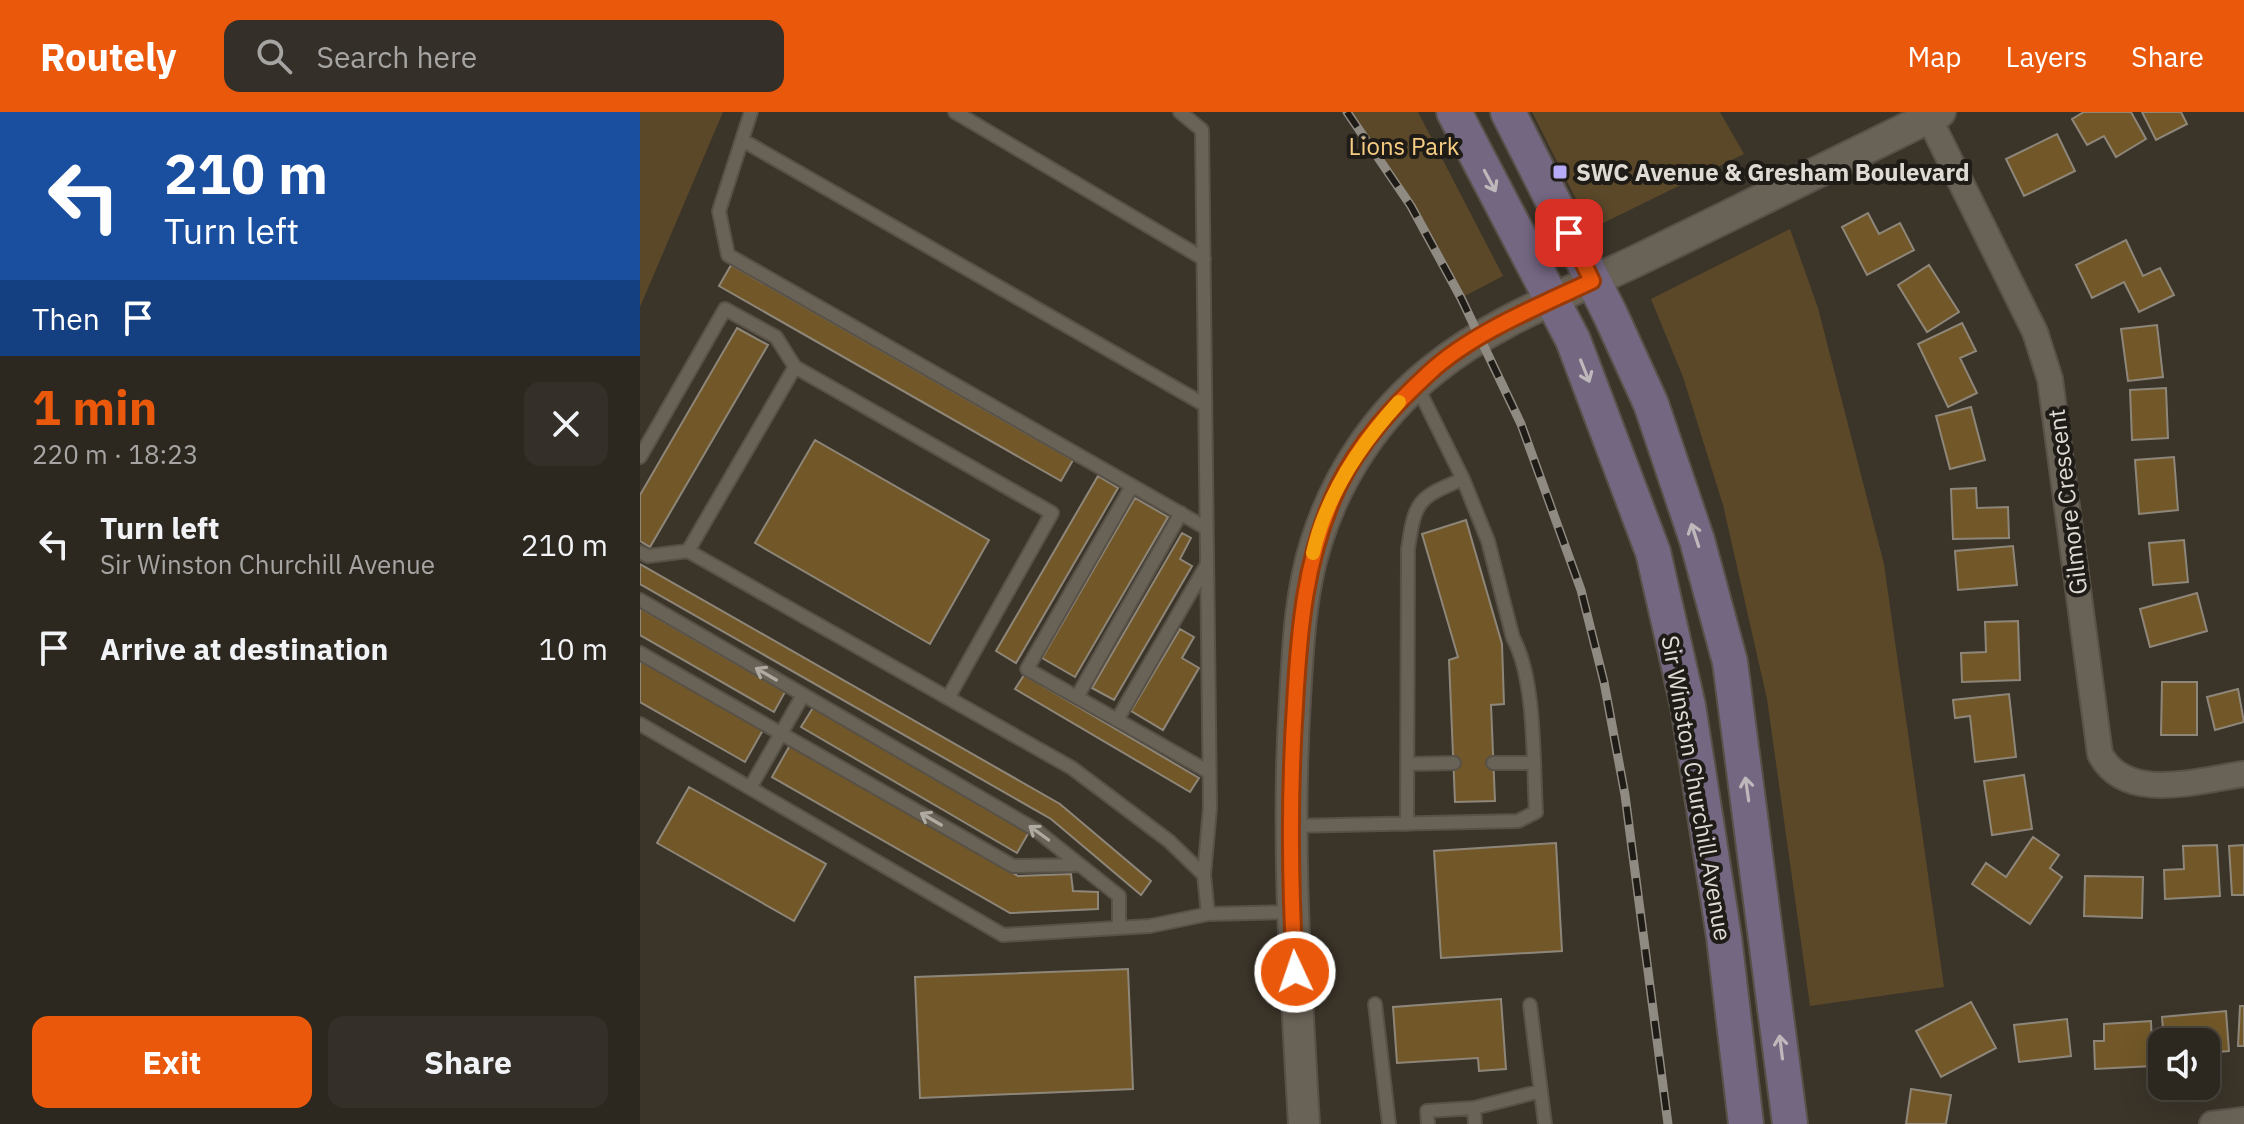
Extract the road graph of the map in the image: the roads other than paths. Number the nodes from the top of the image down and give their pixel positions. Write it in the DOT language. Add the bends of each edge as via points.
graph roads {
  1 [pos="751,112"];
  2 [pos="955,112"];
  3 [pos="1180,112"];
  4 [pos="1454,112"];
  5 [pos="1508,112"];
  6 [pos="1931,114"];
  7 [pos="742,140"];
  8 [pos="1204,259"];
  9 [pos="1592,281"];
  10 [pos="1553,299"];
  11 [pos="795,367"];
  12 [pos="1417,386"];
  13 [pos="1205,405"];
  14 [pos="640,457"];
  15 [pos="1463,479"];
  16 [pos="1132,486"];
  17 [pos="1181,513"];
  18 [pos="1206,528"];
  19 [pos="688,551"];
  20 [pos="640,552"];
  21 [pos="1207,563"];
  22 [pos="640,600"];
  23 [pos="640,653"];
  24 [pos="803,695"];
  25 [pos="1077,697"];
  26 [pos="948,698"];
  27 [pos="1117,720"];
  28 [pos="640,724"];
  29 [pos="781,734"];
  30 [pos="1454,763"];
  31 [pos="1493,763"];
  32 [pos="1533,763"];
  33 [pos="1407,764"];
  34 [pos="1209,772"];
  35 [pos="2244,774"];
  36 [pos="750,788"];
  37 [pos="1407,824"];
  38 [pos="1289,826"];
  39 [pos="1080,865"];
  40 [pos="1204,875"];
  41 [pos="1292,912"];
  42 [pos="1208,914"];
  43 [pos="1119,928"];
  44 [pos="1375,1004"];
  45 [pos="1530,1005"];
  46 [pos="1541,1091"];
  47 [pos="1474,1108"];
  48 [pos="2244,1120"];
  49 [pos="1304,1124"];
  50 [pos="1389,1124"];
  51 [pos="1428,1124"];
  52 [pos="1475,1124"];
  53 [pos="1545,1124"];
  54 [pos="1746,1124"];
  55 [pos="1790,1124"];
  56 [pos="2212,1124"];
  1 -- 7 [label="lane"];
  2 -- 8 [label="lane"];
  3 -- 8 [label="lane" via="1202,130"];
  4 -- 10 [label="main road, Sir Winston Churchill Avenue, one-way"];
  5 -- 9 [label="main road, Sir Winston Churchill Avenue"];
  6 -- 9 [label="street"];
  6 -- 35 [label="street, Gilmore Crescent" via="2035,332 2050,379 2105,765 2141,785"];
  7 -- 13 [label="lane"];
  7 -- 16 [label="lane" via="719,211 728,255"];
  8 -- 13 [label="lane"];
  9 -- 10 [label="street"];
  55 -- 9 [label="main road, Sir Winston Churchill Avenue, one-way" via="1730,662 1697,540 1651,404"];
  10 -- 12 [label="street" via="1456,353"];
  10 -- 54 [label="main road, Sir Winston Churchill Avenue, one-way" via="1653,552 1688,706"];
  11 -- 14 [label="lane" via="776,337 725,309"];
  11 -- 19 [label="lane"];
  11 -- 26 [label="lane" via="1052,513"];
  12 -- 15 [label="lane"];
  12 -- 38 [label="street" via="1350,464 1315,546 1298,654"];
  13 -- 18 [label="lane"];
  15 -- 32 [label="lane" via="1488,541 1520,651"];
  15 -- 33 [label="lane" via="1424,497 1412,522"];
  16 -- 17 [label="lane"];
  16 -- 25 [label="lane" via="1027,669"];
  17 -- 18 [label="lane"];
  17 -- 25 [label="lane"];
  18 -- 21 [label="lane"];
  19 -- 20 [label="lane" via="648,556"];
  19 -- 26 [label="lane"];
  21 -- 27 [label="lane"];
  21 -- 34 [label="lane"];
  24 -- 22 [label="lane, one-way"];
  23 -- 29 [label="lane"];
  24 -- 29 [label="lane"];
  39 -- 24 [label="lane, one-way" via="1036,830"];
  25 -- 27 [label="lane"];
  26 -- 40 [label="lane" via="1072,768 1169,841"];
  27 -- 34 [label="lane"];
  28 -- 36 [label="lane"];
  29 -- 36 [label="lane"];
  39 -- 29 [label="lane, one-way" via="1013,866"];
  30 -- 33 [label="lane"];
  31 -- 32 [label="lane"];
  32 -- 37 [label="lane" via="1536,812 1518,821"];
  33 -- 37 [label="lane"];
  34 -- 40 [label="lane"];
  36 -- 43 [label="lane" via="1003,935"];
  37 -- 38 [label="lane"];
  38 -- 41 [label="street"];
  39 -- 43 [label="lane" via="1119,896"];
  40 -- 42 [label="lane"];
  41 -- 42 [label="lane"];
  41 -- 49 [label="street"];
  42 -- 43 [label="lane"];
  44 -- 50 [label="lane"];
  45 -- 46 [label="lane"];
  46 -- 47 [label="lane"];
  46 -- 53 [label="lane"];
  47 -- 51 [label="lane" via="1427,1111"];
  47 -- 52 [label="lane"];
  48 -- 56 [label="street"];
}
